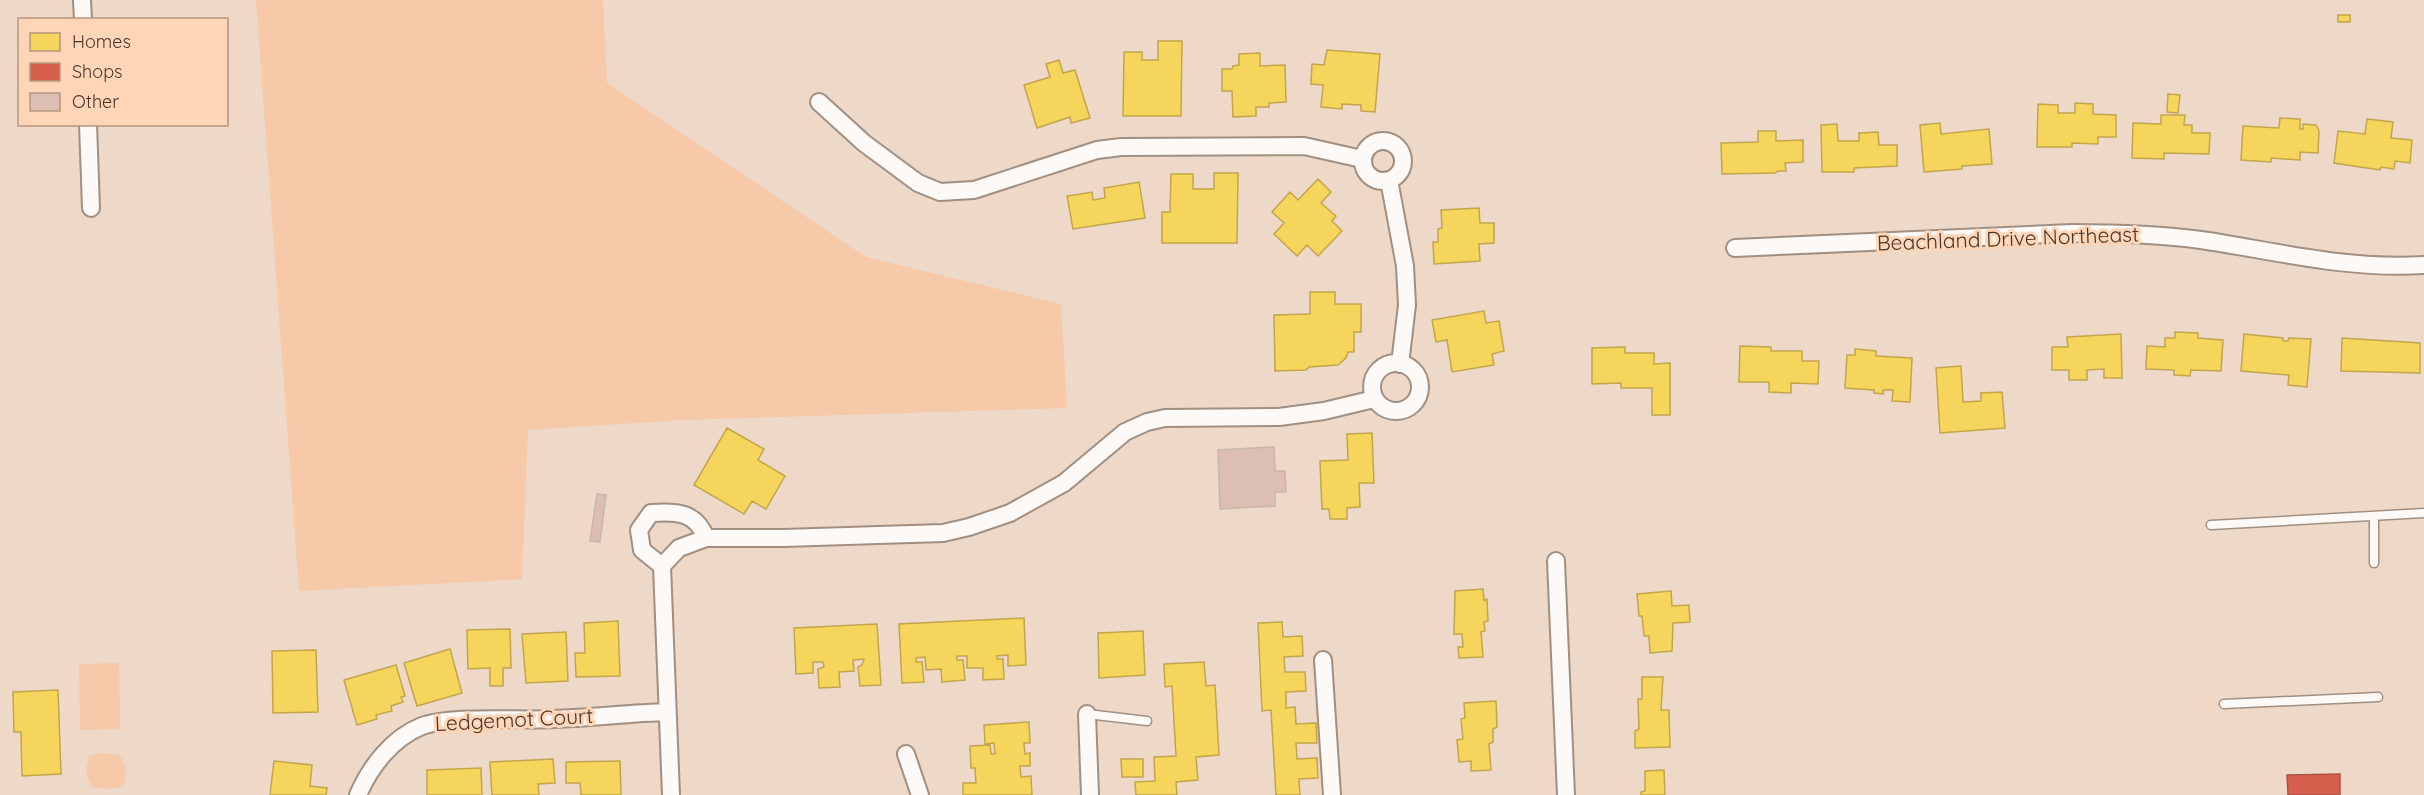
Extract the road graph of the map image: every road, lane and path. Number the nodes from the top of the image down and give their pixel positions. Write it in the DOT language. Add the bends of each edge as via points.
graph roads {
  1 [pos="82,0"];
  2 [pos="83,18"];
  3 [pos="819,102"];
  4 [pos="88,126"];
  5 [pos="1362,159"];
  6 [pos="1389,180"];
  7 [pos="92,208"];
  8 [pos="1735,248"];
  9 [pos="2424,265"];
  10 [pos="1400,364"];
  11 [pos="1374,399"];
  12 [pos="2424,513"];
  13 [pos="2374,516"];
  14 [pos="2211,525"];
  15 [pos="706,538"];
  16 [pos="1556,561"];
  17 [pos="2374,563"];
  18 [pos="662,566"];
  19 [pos="1323,660"];
  20 [pos="2378,697"];
  21 [pos="2224,704"];
  22 [pos="667,712"];
  23 [pos="1087,714"];
  24 [pos="1147,721"];
  25 [pos="906,754"];
  26 [pos="358,795"];
  27 [pos="671,795"];
  28 [pos="920,795"];
  29 [pos="1090,795"];
  30 [pos="1332,795"];
  31 [pos="1566,795"];
  1 -- 2 [label="street"];
  3 -- 5 [label="street" via="864,143 918,183 940,192 974,190 1097,150 1121,147 1304,147"];
  4 -- 7 [label="street"];
  5 -- 6 [label="street" via="1373,179"];
  5 -- 6 [label="street" via="1369,145 1376,141 1392,142 1402,154 1401,170"];
  6 -- 10 [label="street" via="1405,266 1407,305"];
  8 -- 9 [label="street, Beachland Drive Northeast" via="2128,233 2199,240 2326,262"];
  10 -- 11 [label="street" via="1382,367 1376,373 1371,390"];
  10 -- 11 [label="street" via="1419,380 1418,398 1405,410 1396,412 1388,411"];
  11 -- 15 [label="street" via="1279,417 1165,418 1147,422 1125,432 1064,483 1010,513 943,533"];
  12 -- 13 [label="lane"];
  13 -- 14 [label="lane"];
  13 -- 17 [label="lane"];
  15 -- 18 [label="street" via="679,548"];
  15 -- 18 [label="street" via="691,516 674,511 651,513 639,530 642,550"];
  16 -- 31 [label="street"];
  18 -- 22 [label="street"];
  19 -- 30 [label="street"];
  20 -- 21 [label="lane"];
  22 -- 26 [label="street, Ledgemot Court" via="451,721 423,726 382,756 367,774"];
  22 -- 27 [label="street"];
  23 -- 24 [label="lane"];
  23 -- 29 [label="street"];
  25 -- 28 [label="street"];
}
